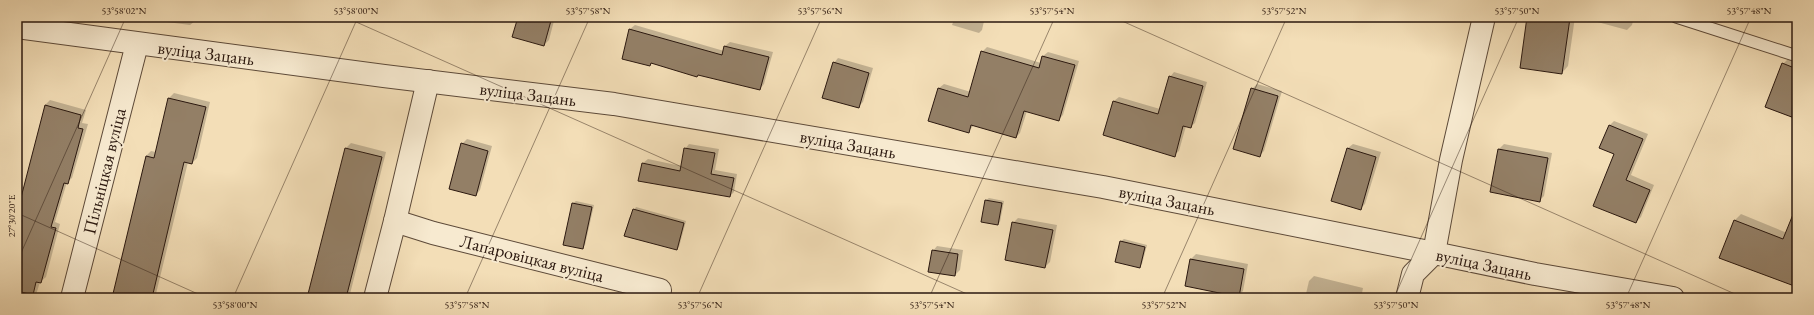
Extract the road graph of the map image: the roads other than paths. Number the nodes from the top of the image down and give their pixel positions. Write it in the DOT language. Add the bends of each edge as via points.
graph roads {
  1 [pos="1484,17"];
  2 [pos="1676,17"];
  3 [pos="17,27"];
  4 [pos="137,44"];
  5 [pos="1797,56"];
  6 [pos="428,81"];
  7 [pos="396,221"];
  8 [pos="1434,253"];
  9 [pos="72,298"];
  10 [pos="375,298"];
  11 [pos="659,298"];
  12 [pos="1407,298"];
  13 [pos="1672,298"];
  1 -- 8 [label="street" via="1451,160"];
  2 -- 5 [label="lane"];
  3 -- 4 [label="street, вуліца Зацань"];
  4 -- 6 [label="street, вуліца Зацань"];
  4 -- 9 [label="street, Пільніцкая вуліца"];
  6 -- 7 [label="street"];
  6 -- 8 [label="street, вуліца Зацань" via="614,104 1103,187"];
  7 -- 10 [label="street"];
  7 -- 11 [label="street, Лапаровіцкая вуліца" via="433,233 660,290"];
  8 -- 12 [label="street" via="1413,274"];
  8 -- 13 [label="street, вуліца Зацань"];
}
